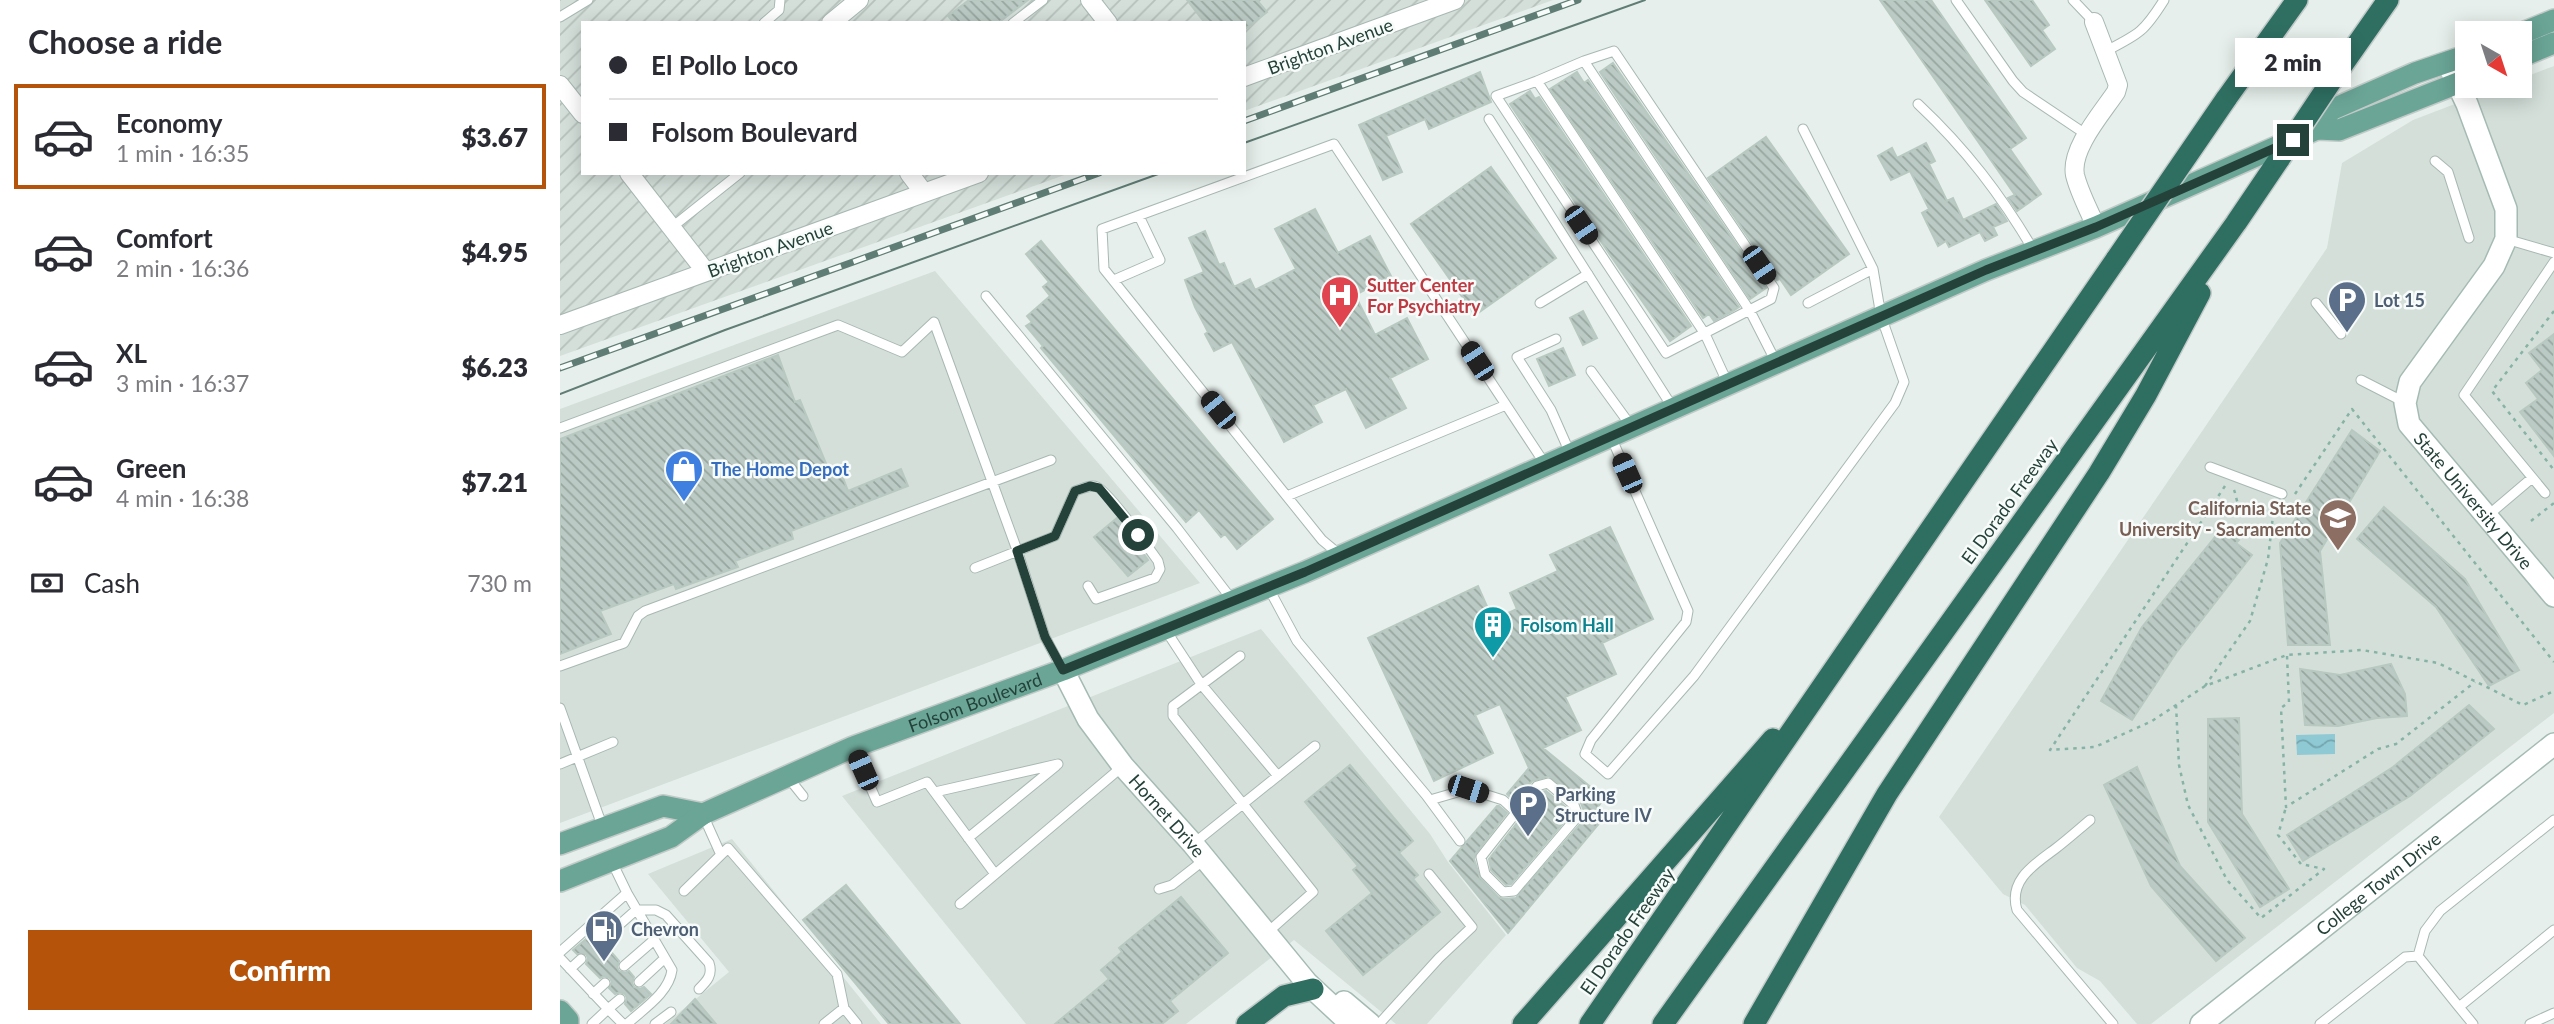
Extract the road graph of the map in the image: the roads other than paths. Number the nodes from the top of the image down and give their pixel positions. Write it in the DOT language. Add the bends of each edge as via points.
graph roads {
  1 [pos="589,0"];
  2 [pos="780,0"];
  3 [pos="859,0"];
  4 [pos="1043,0"];
  5 [pos="1090,0"];
  6 [pos="1455,0"];
  7 [pos="1956,0"];
  8 [pos="2073,0"];
  9 [pos="2164,0"];
  10 [pos="2297,0"];
  11 [pos="2388,0"];
  12 [pos="560,17"];
  13 [pos="2554,20"];
  14 [pos="766,21"];
  15 [pos="833,21"];
  16 [pos="1016,21"];
  17 [pos="1105,21"];
  18 [pos="2094,22"];
  19 [pos="2532,29"];
  20 [pos="2554,43"];
  21 [pos="2106,51"];
  22 [pos="2532,52"];
  23 [pos="2455,60"];
  24 [pos="1584,61"];
  25 [pos="1246,76"];
  26 [pos="1537,81"];
  27 [pos="2455,84"];
  28 [pos="560,85"];
  29 [pos="2468,98"];
  30 [pos="1918,104"];
  31 [pos="581,111"];
  32 [pos="1489,119"];
  33 [pos="1803,129"];
  34 [pos="2317,130"];
  35 [pos="2087,135"];
  36 [pos="2435,161"];
  37 [pos="631,175"];
  38 [pos="737,175"];
  39 [pos="910,175"];
  40 [pos="974,175"];
  41 [pos="924,193"];
  42 [pos="1139,216"];
  43 [pos="2236,223"];
  44 [pos="2096,227"];
  45 [pos="671,228"];
  46 [pos="2469,239"];
  47 [pos="2506,239"];
  48 [pos="2034,251"];
  49 [pos="2554,253"];
  50 [pos="2554,262"];
  51 [pos="1873,269"];
  52 [pos="706,272"];
  53 [pos="1588,274"];
  54 [pos="1114,280"];
  55 [pos="986,296"];
  56 [pos="1540,303"];
  57 [pos="1808,303"];
  58 [pos="2316,303"];
  59 [pos="1750,311"];
  60 [pos="1881,316"];
  61 [pos="560,325"];
  62 [pos="1705,334"];
  63 [pos="2341,334"];
  64 [pos="1556,339"];
  65 [pos="1776,362"];
  66 [pos="1591,371"];
  67 [pos="2361,380"];
  68 [pos="1728,384"];
  69 [pos="2405,403"];
  70 [pos="1506,405"];
  71 [pos="1673,408"];
  72 [pos="1631,426"];
  73 [pos="560,428"];
  74 [pos="1611,435"];
  75 [pos="1570,453"];
  76 [pos="1051,460"];
  77 [pos="1545,464"];
  78 [pos="2210,467"];
  79 [pos="2532,478"];
  80 [pos="992,482"];
  81 [pos="2545,493"];
  82 [pos="2282,494"];
  83 [pos="1287,496"];
  84 [pos="2486,517"];
  85 [pos="1017,551"];
  86 [pos="1342,556"];
  87 [pos="975,568"];
  88 [pos="1088,586"];
  89 [pos="1268,587"];
  90 [pos="2554,596"];
  91 [pos="1234,602"];
  92 [pos="1165,629"];
  93 [pos="1240,656"];
  94 [pos="560,666"];
  95 [pos="1836,666"];
  96 [pos="1063,670"];
  97 [pos="1201,684"];
  98 [pos="560,708"];
  99 [pos="613,742"];
  100 [pos="2554,744"];
  101 [pos="1315,746"];
  102 [pos="853,747"];
  103 [pos="579,757"];
  104 [pos="2554,763"];
  105 [pos="560,764"];
  106 [pos="1123,766"];
  107 [pos="2516,774"];
  108 [pos="786,775"];
  109 [pos="1278,776"];
  110 [pos="934,792"];
  111 [pos="803,796"];
  112 [pos="1430,800"];
  113 [pos="1243,804"];
  114 [pos="1516,812"];
  115 [pos="703,814"];
  116 [pos="2090,820"];
  117 [pos="2554,820"];
  118 [pos="603,828"];
  119 [pos="968,838"];
  120 [pos="1460,841"];
  121 [pos="560,844"];
  122 [pos="1200,851"];
  123 [pos="721,855"];
  124 [pos="612,862"];
  125 [pos="995,874"];
  126 [pos="1429,874"];
  127 [pos="560,881"];
  128 [pos="1159,889"];
  129 [pos="684,891"];
  130 [pos="627,893"];
  131 [pos="960,904"];
  132 [pos="636,910"];
  133 [pos="2554,930"];
  134 [pos="1268,932"];
  135 [pos="654,940"];
  136 [pos="601,941"];
  137 [pos="560,952"];
  138 [pos="1286,954"];
  139 [pos="2418,956"];
  140 [pos="560,958"];
  141 [pos="665,958"];
  142 [pos="581,959"];
  143 [pos="624,966"];
  144 [pos="570,968"];
  145 [pos="639,982"];
  146 [pos="605,983"];
  147 [pos="699,989"];
  148 [pos="1313,989"];
  149 [pos="593,994"];
  150 [pos="620,999"];
  151 [pos="2459,1007"];
  152 [pos="844,1008"];
  153 [pos="608,1009"];
  154 [pos="560,1011"];
  155 [pos="671,1012"];
  156 [pos="2554,1013"];
  157 [pos="568,1024"];
  158 [pos="592,1024"];
  159 [pos="625,1024"];
  160 [pos="655,1024"];
  161 [pos="824,1024"];
  162 [pos="857,1024"];
  163 [pos="1247,1024"];
  164 [pos="1352,1024"];
  165 [pos="1370,1024"];
  166 [pos="1379,1024"];
  167 [pos="1523,1024"];
  168 [pos="1590,1024"];
  169 [pos="1663,1024"];
  170 [pos="1754,1024"];
  171 [pos="2113,1024"];
  172 [pos="2201,1024"];
  173 [pos="2320,1024"];
  174 [pos="2473,1024"];
  175 [pos="2530,1024"];
  1 -- 12 [label="lane"];
  2 -- 14 [label="lane" via="779,10"];
  3 -- 15 [label="street"];
  4 -- 16 [label="lane"];
  5 -- 17 [label="street"];
  6 -- 25 [label="street, Brighton Avenue"];
  7 -- 35 [label="lane" via="2023,92"];
  8 -- 18 [label="lane"];
  9 -- 21 [label="lane" via="2148,26"];
  10 -- 95 [label="highway, El Dorado Freeway, bridge"];
  11 -- 43 [label="highway, El Dorado Freeway, bridge"];
  13 -- 19 [label="main road"];
  18 -- 21 [label="street"];
  20 -- 22 [label="main road"];
  21 -- 35 [label="street" via="2116,77 2116,92"];
  23 -- 34 [label="main road, Folsom Boulevard" via="2331,110"];
  24 -- 26 [label="lane"];
  24 -- 59 [label="lane"];
  24 -- 59 [label="lane" via="1614,51 1774,288 1771,299"];
  26 -- 62 [label="lane"];
  26 -- 62 [label="lane" via="1496,96 1665,353"];
  27 -- 34 [label="main road, Folsom Boulevard" via="2339,130"];
  28 -- 31 [label="street"];
  29 -- 47 [label="street" via="2507,209"];
  30 -- 48 [label="lane" via="1986,176"];
  32 -- 53 [label="lane"];
  33 -- 51 [label="lane"];
  34 -- 44 [label="main road, Folsom Boulevard"];
  35 -- 44 [label="street" via="2078,149 2075,174"];
  36 -- 46 [label="lane" via="2448,172"];
  37 -- 45 [label="street"];
  38 -- 45 [label="lane"];
  39 -- 41 [label="street"];
  40 -- 41 [label="street, Brighton Avenue"];
  41 -- 52 [label="street, Brighton Avenue"];
  42 -- 54 [label="lane" via="1102,229 1104,269"];
  42 -- 54 [label="lane" via="1160,260"];
  42 -- 70 [label="lane" via="1334,144"];
  43 -- 169 [label="highway, El Dorado Freeway"];
  43 -- 170 [label="highway" via="2146,395 1887,794"];
  44 -- 48 [label="main road, Folsom Boulevard"];
  45 -- 52 [label="street"];
  47 -- 49 [label="lane"];
  47 -- 69 [label="street" via="2494,266 2410,382"];
  48 -- 60 [label="main road, Folsom Boulevard"];
  50 -- 79 [label="lane" via="2464,395"];
  51 -- 57 [label="lane"];
  51 -- 60 [label="lane"];
  52 -- 61 [label="street, Brighton Avenue"];
  53 -- 56 [label="lane"];
  53 -- 71 [label="lane"];
  54 -- 83 [label="lane"];
  55 -- 91 [label="lane"];
  58 -- 63 [label="lane"];
  59 -- 62 [label="lane"];
  59 -- 65 [label="lane"];
  60 -- 65 [label="main road, Folsom Boulevard"];
  60 -- 74 [label="lane" via="1904,382 1895,403 1694,676 1608,774 1586,754 1591,740 1686,622 1688,611"];
  62 -- 68 [label="lane"];
  64 -- 75 [label="lane" via="1517,357 1551,410"];
  65 -- 68 [label="main road, Folsom Boulevard"];
  66 -- 72 [label="lane"];
  67 -- 69 [label="lane"];
  68 -- 71 [label="main road, Folsom Boulevard"];
  69 -- 84 [label="street, State University Drive" via="2409,424"];
  70 -- 77 [label="lane"];
  70 -- 83 [label="lane"];
  71 -- 72 [label="main road, Folsom Boulevard"];
  72 -- 74 [label="main road, Folsom Boulevard"];
  73 -- 80 [label="lane" via="838,325 902,352 934,322"];
  74 -- 75 [label="main road, Folsom Boulevard"];
  75 -- 77 [label="main road, Folsom Boulevard"];
  76 -- 80 [label="lane"];
  77 -- 86 [label="main road, Folsom Boulevard"];
  78 -- 82 [label="lane"];
  79 -- 81 [label="lane"];
  79 -- 84 [label="lane"];
  80 -- 85 [label="lane"];
  80 -- 94 [label="lane" via="645,611 624,643"];
  83 -- 86 [label="lane" via="1322,540"];
  84 -- 90 [label="street, State University Drive"];
  85 -- 87 [label="lane"];
  85 -- 88 [label="lane" via="1055,536 1075,491 1099,488 1160,569 1155,578 1096,599"];
  85 -- 96 [label="lane" via="1045,637"];
  86 -- 89 [label="main road, Folsom Boulevard"];
  89 -- 91 [label="main road, Folsom Boulevard"];
  89 -- 112 [label="lane" via="1297,641"];
  91 -- 92 [label="main road, Folsom Boulevard"];
  92 -- 96 [label="main road, Folsom Boulevard"];
  92 -- 97 [label="lane"];
  93 -- 97 [label="lane"];
  95 -- 167 [label="highway"];
  95 -- 168 [label="highway, El Dorado Freeway"];
  96 -- 102 [label="main road, Folsom Boulevard"];
  96 -- 106 [label="street, Hornet Drive" via="1088,719"];
  97 -- 109 [label="lane"];
  97 -- 113 [label="lane" via="1173,706 1173,716"];
  98 -- 103 [label="lane"];
  99 -- 103 [label="lane"];
  100 -- 107 [label="street, College Town Drive"];
  101 -- 109 [label="lane"];
  102 -- 108 [label="main road, Folsom Boulevard"];
  102 -- 110 [label="lane" via="877,802 927,782"];
  103 -- 105 [label="lane"];
  103 -- 118 [label="lane"];
  104 -- 107 [label="street"];
  106 -- 122 [label="street, Hornet Drive"];
  106 -- 125 [label="lane"];
  107 -- 172 [label="street, College Town Drive"];
  108 -- 111 [label="lane"];
  108 -- 115 [label="main road, Folsom Boulevard"];
  109 -- 113 [label="lane"];
  110 -- 119 [label="lane"];
  110 -- 119 [label="lane" via="1058,764"];
  112 -- 114 [label="lane" via="1468,789 1503,800"];
  112 -- 120 [label="lane"];
  113 -- 122 [label="lane"];
  113 -- 134 [label="lane" via="1313,892"];
  114 -- 114 [label="lane" via="1481,857 1485,874 1503,892 1514,891 1578,816 1574,805 1548,783 1537,786"];
  115 -- 118 [label="main road" via="663,806"];
  115 -- 123 [label="lane"];
  115 -- 124 [label="main road, Folsom Boulevard" via="671,837"];
  116 -- 171 [label="lane" via="2026,871 2015,902"];
  117 -- 139 [label="lane" via="2440,911 2425,931"];
  118 -- 121 [label="main road"];
  119 -- 125 [label="lane"];
  122 -- 128 [label="lane" via="1172,885"];
  122 -- 134 [label="street, Hornet Drive"];
  123 -- 129 [label="lane"];
  123 -- 152 [label="lane" via="729,848 837,974"];
  124 -- 127 [label="main road, Folsom Boulevard"];
  124 -- 130 [label="lane"];
  125 -- 131 [label="lane"];
  126 -- 166 [label="lane" via="1472,928"];
  130 -- 132 [label="lane"];
  130 -- 137 [label="lane"];
  132 -- 135 [label="lane"];
  132 -- 136 [label="lane"];
  132 -- 147 [label="lane" via="666,915 709,963 710,977"];
  133 -- 151 [label="lane"];
  134 -- 138 [label="street, Hornet Drive"];
  135 -- 141 [label="lane"];
  135 -- 143 [label="lane"];
  138 -- 148 [label="street, Hornet Drive"];
  138 -- 165 [label="street, Hornet Drive"];
  139 -- 151 [label="lane"];
  139 -- 173 [label="lane" via="2405,957"];
  140 -- 144 [label="lane"];
  141 -- 145 [label="lane"];
  141 -- 159 [label="lane" via="672,970 670,980"];
  142 -- 144 [label="lane"];
  144 -- 149 [label="lane"];
  146 -- 149 [label="lane"];
  148 -- 163 [label="highway" via="1283,996"];
  148 -- 164 [label="street, Hornet Drive"];
  149 -- 153 [label="lane"];
  150 -- 153 [label="lane"];
  151 -- 174 [label="lane"];
  152 -- 161 [label="lane"];
  152 -- 162 [label="lane"];
  153 -- 158 [label="lane"];
  153 -- 159 [label="lane"];
  154 -- 157 [label="main road"];
  155 -- 160 [label="lane"];
  156 -- 175 [label="lane"];
}
